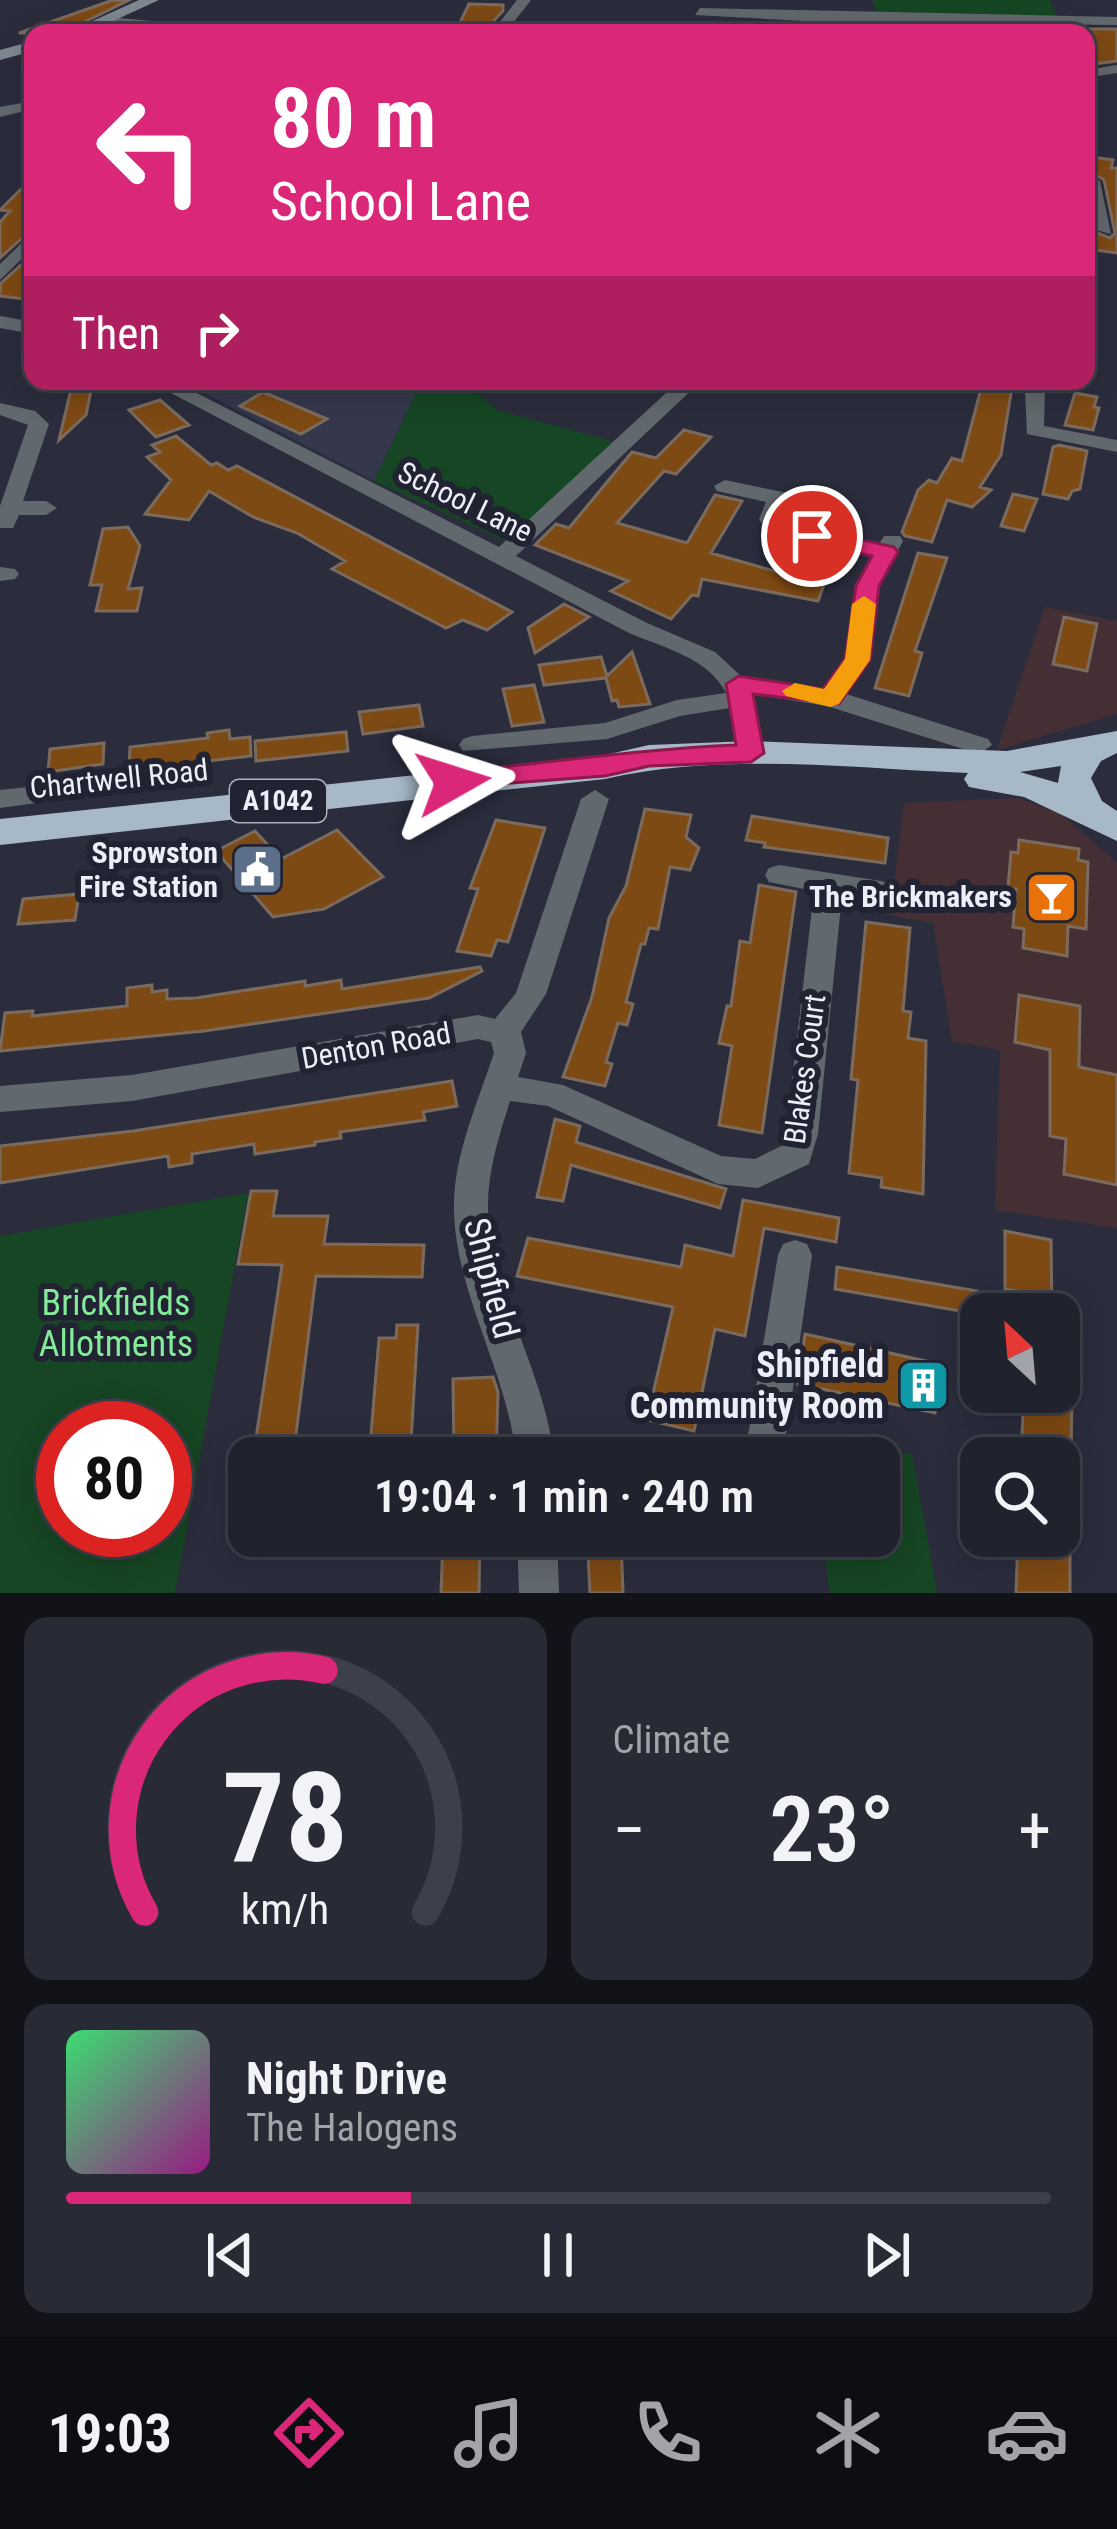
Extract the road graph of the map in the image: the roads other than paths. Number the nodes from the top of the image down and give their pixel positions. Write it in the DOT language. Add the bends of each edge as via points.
graph roads {
  1 [pos="152,0"];
  2 [pos="524,0"];
  3 [pos="700,12"];
  4 [pos="107,21"];
  5 [pos="1117,21"];
  6 [pos="99,24"];
  7 [pos="141,24"];
  8 [pos="505,24"];
  9 [pos="802,24"];
  10 [pos="938,24"];
  11 [pos="1095,196"];
  12 [pos="1102,230"];
  13 [pos="24,247"];
  14 [pos="0,275"];
  15 [pos="176,390"];
  16 [pos="681,390"];
  17 [pos="1035,391"];
  18 [pos="0,410"];
  19 [pos="1034,430"];
  20 [pos="1117,446"];
  21 [pos="1025,453"];
  22 [pos="725,486"];
  23 [pos="46,508"];
  24 [pos="503,556"];
  25 [pos="741,691"];
  26 [pos="830,698"];
  27 [pos="472,745"];
  28 [pos="979,745"];
  29 [pos="1104,746"];
  30 [pos="751,753"];
  31 [pos="600,783"];
  32 [pos="18,790"];
  33 [pos="56,793"];
  34 [pos="1102,818"];
  35 [pos="0,832"];
  36 [pos="779,875"];
  37 [pos="829,884"];
  38 [pos="881,891"];
  39 [pos="500,1032"];
  40 [pos="500,1087"];
  41 [pos="0,1099"];
  42 [pos="794,1255"];
  43 [pos="534,1437"];
  44 [pos="766,1437"];
  45 [pos="538,1557"];
  46 [pos="539,1593"];
  1 -- 4 [label="main road"];
  2 -- 8 [label="street"];
  3 -- 9 [label="street"];
  4 -- 6 [label="main road"];
  4 -- 7 [label="street"];
  5 -- 10 [label="street"];
  11 -- 12 [label="street"];
  13 -- 14 [label="street"];
  15 -- 24 [label="street, School Lane"];
  16 -- 24 [label="street"];
  17 -- 19 [label="street"];
  18 -- 23 [label="street" via="39,424 8,516"];
  19 -- 20 [label="street"];
  19 -- 21 [label="street"];
  22 -- 26 [label="street" via="778,498 770,519 776,528 889,547 867,586 858,660"];
  24 -- 25 [label="street, School Lane" via="712,659"];
  25 -- 26 [label="street, School Lane"];
  25 -- 27 [label="street" via="607,731"];
  25 -- 30 [label="street"];
  26 -- 28 [label="street, School Lane"];
  29 -- 30 [label="highway, Chartwell Road / A1042" via="1007,764"];
  29 -- 34 [label="highway" via="1080,758 1073,778"];
  30 -- 31 [label="highway, Chartwell Road / A1042" via="649,758"];
  31 -- 34 [label="highway, Chartwell Road / A1042" via="998,779"];
  31 -- 35 [label="highway, Chartwell Road / A1042"];
  31 -- 39 [label="street" via="531,994"];
  32 -- 33 [label="street"];
  36 -- 37 [label="street"];
  37 -- 38 [label="street"];
  37 -- 40 [label="street, Blakes Court" via="802,1134 797,1154 777,1168 718,1170 552,1094"];
  39 -- 40 [label="street, Shipfield" via="510,1041"];
  39 -- 41 [label="street, Denton Road" via="478,1028 132,1088"];
  40 -- 43 [label="street, Shipfield" via="471,1209"];
  42 -- 44 [label="street"];
  45 -- 46 [label="street"];
}
